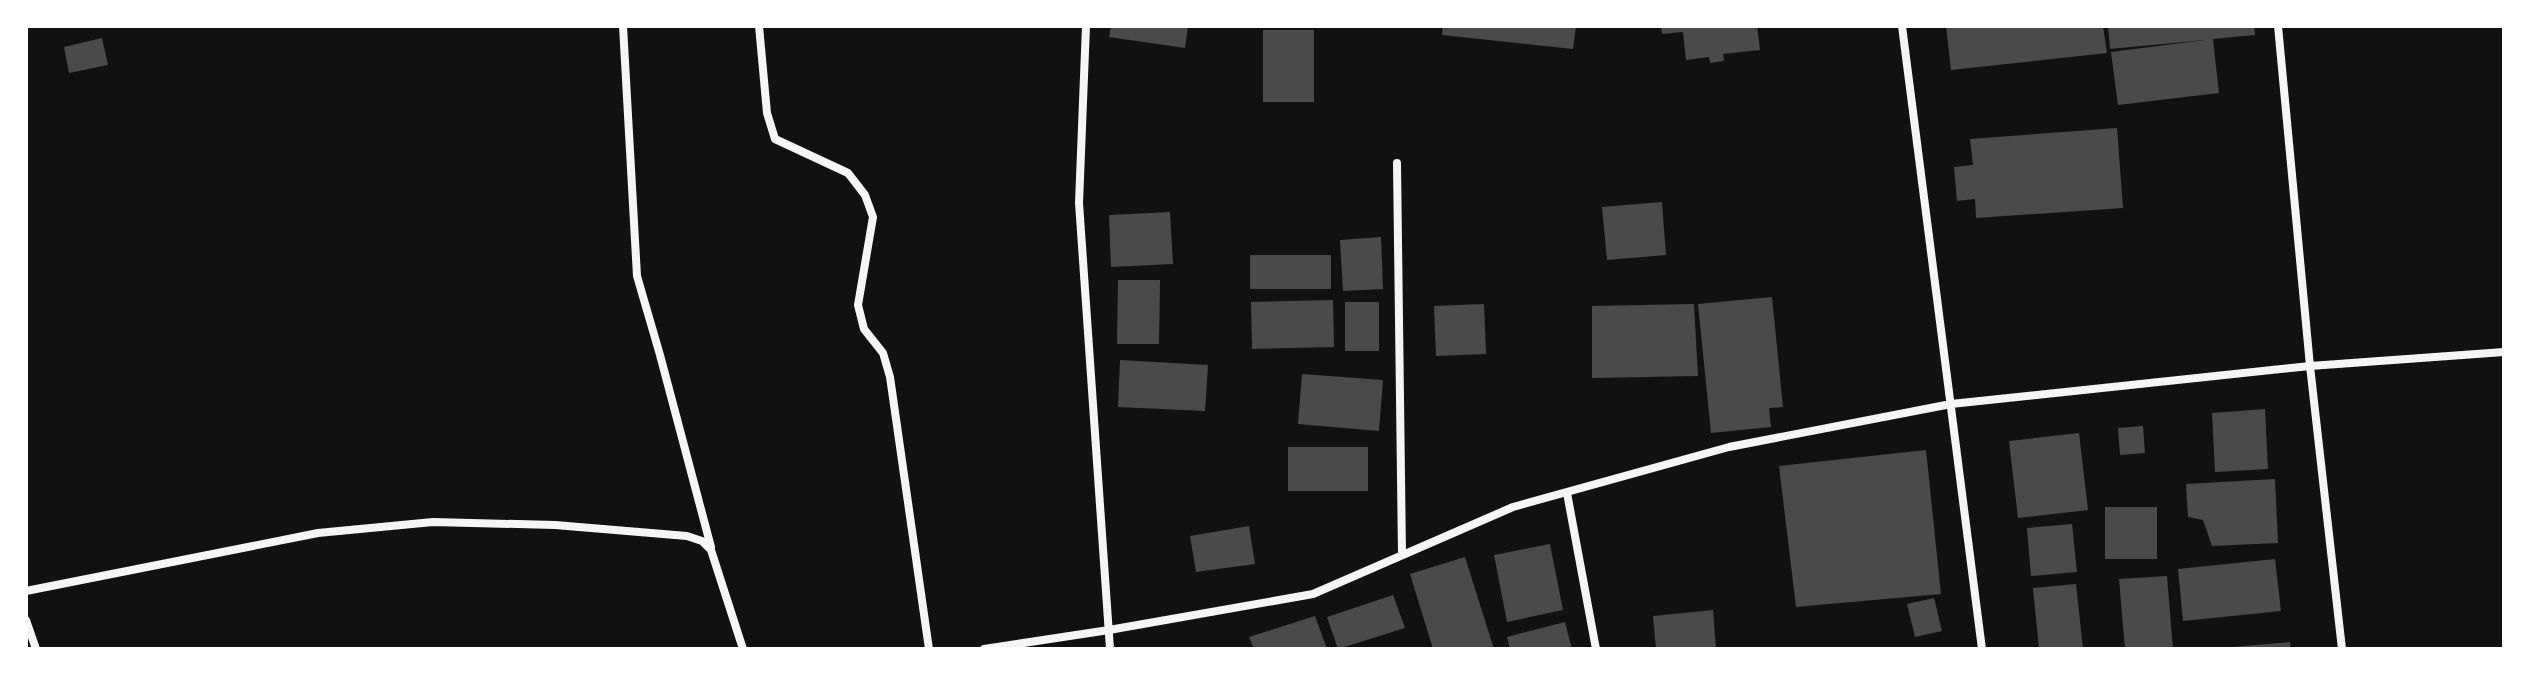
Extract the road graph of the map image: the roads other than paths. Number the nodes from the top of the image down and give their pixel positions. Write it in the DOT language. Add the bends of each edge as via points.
graph roads {
  1 [pos="623,26"];
  2 [pos="759,26"];
  3 [pos="1086,26"];
  4 [pos="1902,26"];
  5 [pos="2278,26"];
  6 [pos="1397,163"];
  7 [pos="2504,352"];
  8 [pos="2310,366"];
  9 [pos="1951,404"];
  10 [pos="1567,493"];
  11 [pos="711,550"];
  12 [pos="1402,555"];
  13 [pos="26,591"];
  14 [pos="26,620"];
  15 [pos="1109,630"];
  16 [pos="36,649"];
  17 [pos="743,649"];
  18 [pos="929,649"];
  19 [pos="984,649"];
  20 [pos="1110,649"];
  21 [pos="1596,649"];
  22 [pos="1982,649"];
  23 [pos="2342,649"];
  1 -- 11 [label="street" via="637,276"];
  2 -- 18 [label="street" via="767,113 775,139 848,173 873,217 858,305 864,329 883,353 890,377"];
  3 -- 15 [label="street" via="1079,203"];
  4 -- 9 [label="street"];
  5 -- 8 [label="street"];
  6 -- 12 [label="street"];
  7 -- 8 [label="street"];
  8 -- 9 [label="street"];
  8 -- 23 [label="street"];
  9 -- 10 [label="street" via="1729,447"];
  9 -- 22 [label="street"];
  10 -- 12 [label="street" via="1513,507"];
  10 -- 21 [label="street"];
  11 -- 13 [label="street" via="687,536 433,522 318,533"];
  11 -- 17 [label="street"];
  12 -- 15 [label="street" via="1313,594"];
  14 -- 16 [label="street"];
  15 -- 19 [label="street"];
  15 -- 20 [label="street"];
}
